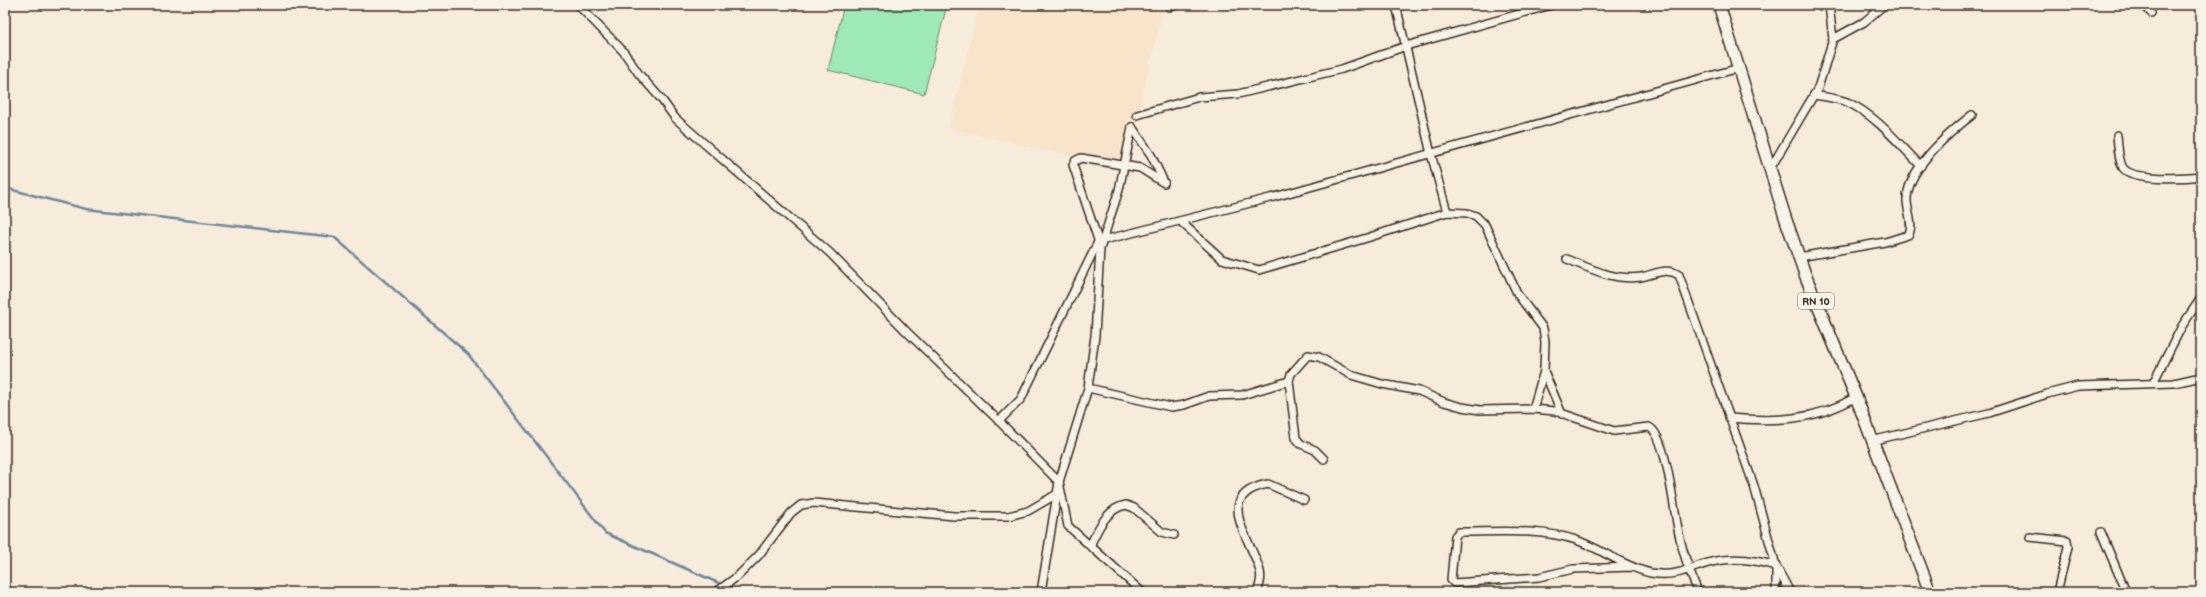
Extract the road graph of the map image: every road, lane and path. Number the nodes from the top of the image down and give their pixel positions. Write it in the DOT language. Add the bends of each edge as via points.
graph roads {
  1 [pos="578,5"];
  2 [pos="1396,5"];
  3 [pos="1551,5"];
  4 [pos="1719,5"];
  5 [pos="1830,5"];
  6 [pos="1884,5"];
  7 [pos="2144,5"];
  8 [pos="2151,13"];
  9 [pos="1832,39"];
  10 [pos="1406,46"];
  11 [pos="1739,68"];
  12 [pos="1814,95"];
  13 [pos="1972,114"];
  14 [pos="1137,115"];
  15 [pos="2117,135"];
  16 [pos="1431,154"];
  17 [pos="1123,165"];
  18 [pos="1921,166"];
  19 [pos="1770,169"];
  20 [pos="2201,176"];
  21 [pos="1447,212"];
  22 [pos="1180,221"];
  23 [pos="1101,244"];
  24 [pos="1799,258"];
  25 [pos="1567,259"];
  26 [pos="2201,298"];
  27 [pos="1544,370"];
  28 [pos="2201,377"];
  29 [pos="1290,381"];
  30 [pos="2153,383"];
  31 [pos="1088,388"];
  32 [pos="1856,397"];
  33 [pos="1533,409"];
  34 [pos="1562,414"];
  35 [pos="1729,418"];
  36 [pos="999,421"];
  37 [pos="1871,441"];
  38 [pos="1324,459"];
  39 [pos="1059,482"];
  40 [pos="1057,494"];
  41 [pos="1304,500"];
  42 [pos="2101,532"];
  43 [pos="1174,535"];
  44 [pos="2030,538"];
  45 [pos="1090,546"];
  46 [pos="1776,566"];
  47 [pos="1632,567"];
  48 [pos="1689,572"];
  49 [pos="716,592"];
  50 [pos="1041,592"];
  51 [pos="1142,592"];
  52 [pos="1257,592"];
  53 [pos="1698,592"];
  54 [pos="1776,592"];
  55 [pos="1790,592"];
  56 [pos="1930,592"];
  57 [pos="2057,592"];
  58 [pos="2126,592"];
  1 -- 36 [label="street" via="623,51 681,124 830,253"];
  2 -- 10 [label="street"];
  3 -- 10 [label="street"];
  4 -- 11 [label="main road, RN 10"];
  5 -- 9 [label="street"];
  6 -- 9 [label="street" via="1864,22"];
  7 -- 8 [label="street"];
  9 -- 12 [label="street"];
  10 -- 14 [label="street" via="1342,69 1238,94 1199,97"];
  10 -- 16 [label="street"];
  11 -- 16 [label="street"];
  11 -- 19 [label="main road, RN 10"];
  12 -- 18 [label="street" via="1846,102 1864,112"];
  12 -- 19 [label="street"];
  13 -- 18 [label="street" via="1948,134"];
  15 -- 20 [label="street" via="2121,164 2130,172 2184,179"];
  16 -- 21 [label="street"];
  16 -- 22 [label="street"];
  17 -- 17 [label="street" via="1132,127 1151,155 1164,183 1140,168"];
  17 -- 23 [label="street"];
  17 -- 23 [label="street" via="1081,158 1073,165"];
  18 -- 24 [label="street" via="1909,188 1907,207 1911,227 1908,235 1885,242"];
  19 -- 24 [label="main road, RN 10"];
  21 -- 22 [label="street" via="1259,270 1222,259"];
  21 -- 27 [label="street" via="1467,212 1476,216 1485,225 1518,295 1543,328"];
  22 -- 23 [label="street"];
  23 -- 31 [label="street" via="1095,336"];
  23 -- 36 [label="street" via="1021,400"];
  24 -- 32 [label="main road, RN 10"];
  25 -- 35 [label="street" via="1617,277 1642,277 1666,270 1679,275"];
  26 -- 30 [label="street" via="2182,326"];
  27 -- 33 [label="street"];
  27 -- 34 [label="street"];
  28 -- 30 [label="street" via="2180,382"];
  29 -- 31 [label="street" via="1242,395 1209,396 1171,407"];
  29 -- 33 [label="street" via="1291,374 1304,358 1314,355 1351,375 1419,391 1462,407 1480,410"];
  29 -- 38 [label="street" via="1296,438"];
  30 -- 37 [label="street" via="2078,386 1989,413"];
  31 -- 39 [label="street"];
  32 -- 35 [label="street" via="1846,403 1788,420"];
  32 -- 37 [label="main road, RN 10"];
  33 -- 34 [label="street"];
  34 -- 48 [label="street" via="1614,431 1642,427 1654,430 1669,475 1679,534"];
  35 -- 46 [label="street" via="1754,486"];
  36 -- 39 [label="street"];
  37 -- 56 [label="main road, RN 10"];
  39 -- 40 [label="street"];
  39 -- 45 [label="street" via="1068,526"];
  40 -- 49 [label="street" via="1028,511 1008,516 954,516 801,505 791,513 759,555 738,576"];
  40 -- 50 [label="street"];
  41 -- 52 [label="street" via="1268,484 1239,499 1237,509 1240,522 1260,568"];
  42 -- 58 [label="street"];
  43 -- 45 [label="street" via="1162,532 1134,508 1126,505 1104,521"];
  44 -- 57 [label="street" via="2067,541 2068,547"];
  45 -- 51 [label="street"];
  46 -- 48 [label="street" via="1735,559 1714,562"];
  46 -- 54 [label="street"];
  46 -- 55 [label="street"];
  47 -- 47 [label="street" via="1573,569 1539,577 1454,584 1451,580 1455,536 1459,532 1516,531 1569,538"];
  47 -- 48 [label="street" via="1651,573"];
  48 -- 53 [label="street"];
}
